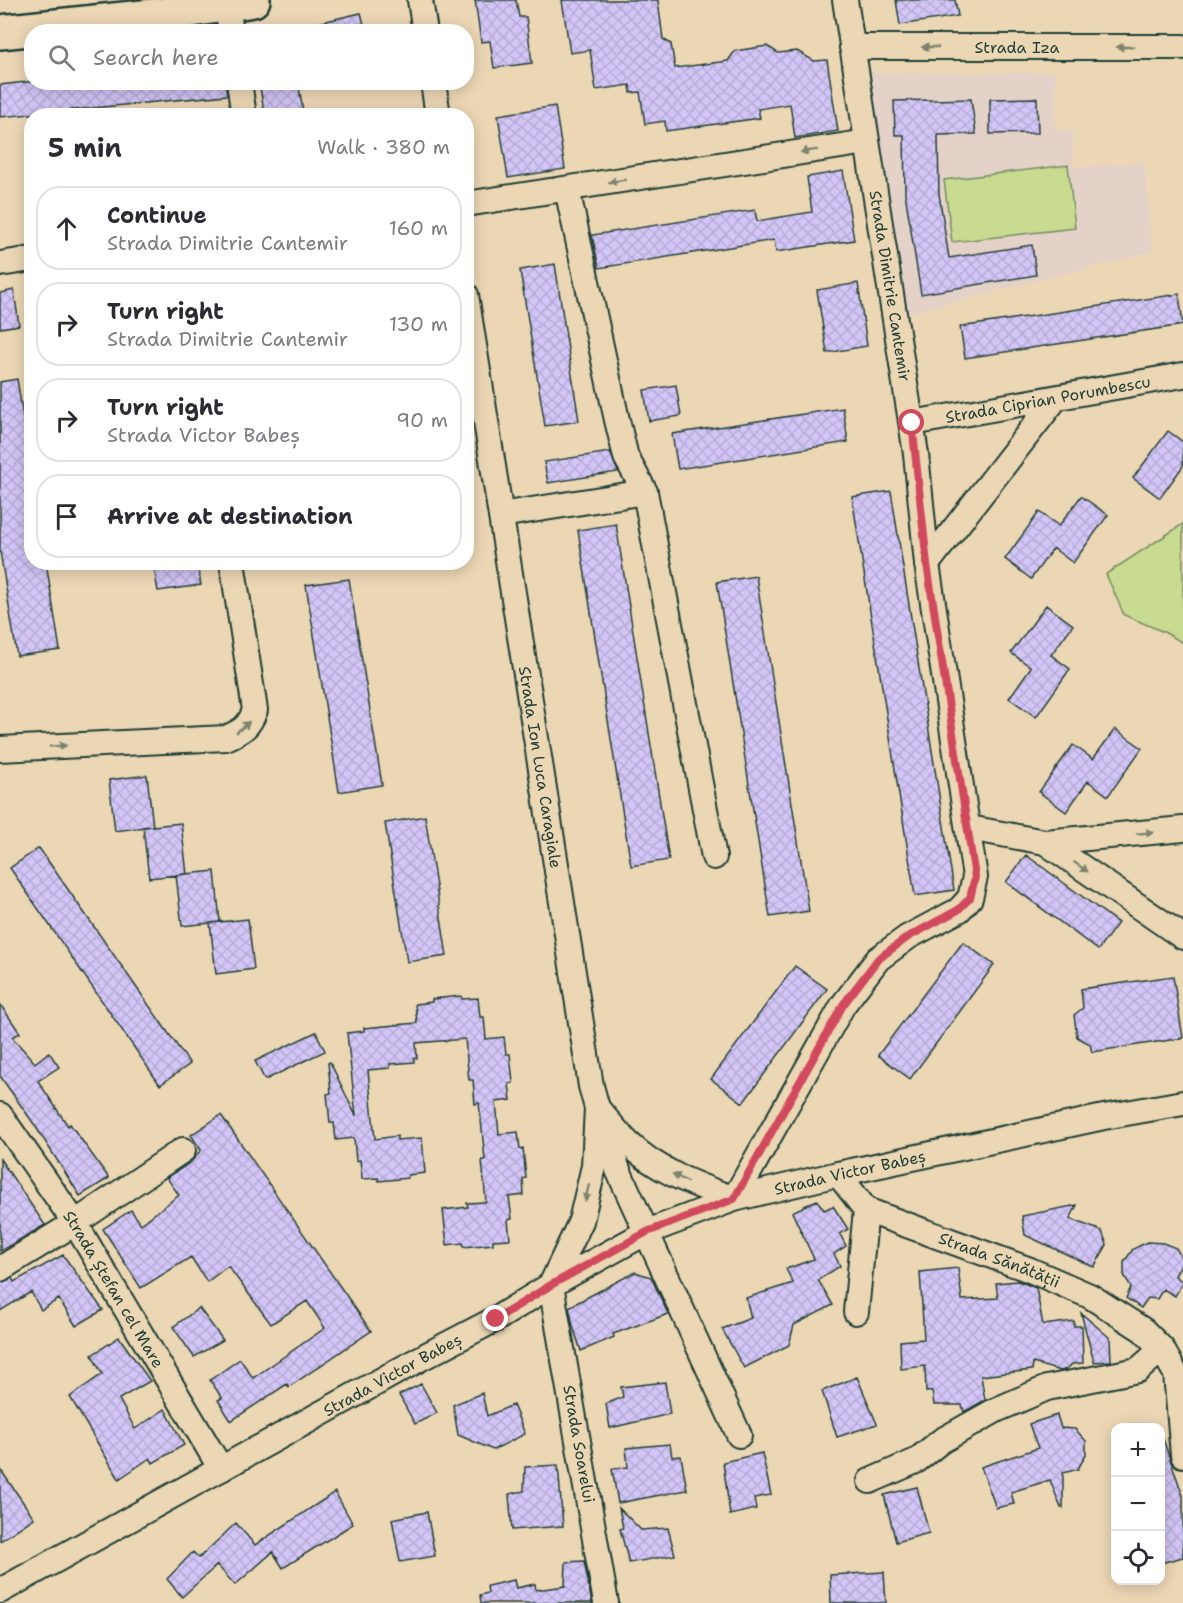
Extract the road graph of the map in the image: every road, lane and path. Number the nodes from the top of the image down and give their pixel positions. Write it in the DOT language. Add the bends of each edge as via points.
graph roads {
  1 [pos="420,0"];
  2 [pos="845,0"];
  3 [pos="237,12"];
  4 [pos="76,24"];
  5 [pos="424,24"];
  6 [pos="24,29"];
  7 [pos="0,32"];
  8 [pos="852,46"];
  9 [pos="1183,47"];
  10 [pos="239,90"];
  11 [pos="434,90"];
  12 [pos="243,108"];
  13 [pos="437,108"];
  14 [pos="867,142"];
  15 [pos="567,189"];
  16 [pos="474,203"];
  17 [pos="24,260"];
  18 [pos="0,264"];
  19 [pos="474,345"];
  20 [pos="1183,375"];
  21 [pos="1056,398"];
  22 [pos="912,423"];
  23 [pos="645,492"];
  24 [pos="501,515"];
  25 [pos="927,564"];
  26 [pos="233,570"];
  27 [pos="0,749"];
  28 [pos="969,828"];
  29 [pos="1183,829"];
  30 [pos="1045,842"];
  31 [pos="714,857"];
  32 [pos="1183,937"];
  33 [pos="1183,1103"];
  34 [pos="597,1108"];
  35 [pos="0,1115"];
  36 [pos="183,1150"];
  37 [pos="838,1174"];
  38 [pos="734,1199"];
  39 [pos="866,1210"];
  40 [pos="75,1223"];
  41 [pos="647,1232"];
  42 [pos="0,1269"];
  43 [pos="551,1285"];
  44 [pos="856,1312"];
  45 [pos="1162,1349"];
  46 [pos="1180,1374"];
  47 [pos="739,1435"];
  48 [pos="1183,1455"];
  49 [pos="221,1469"];
  50 [pos="870,1481"];
  51 [pos="0,1591"];
  52 [pos="606,1603"];
  1 -- 5 [label="street"];
  2 -- 8 [label="street, Strada Dimitrie Cantemir"];
  3 -- 4 [label="street"];
  6 -- 7 [label="street"];
  9 -- 8 [label="street, Strada Iza, one-way"];
  8 -- 14 [label="street, Strada Dimitrie Cantemir"];
  10 -- 12 [label="street"];
  11 -- 13 [label="street"];
  14 -- 15 [label="street, one-way"];
  14 -- 22 [label="street, Strada Dimitrie Cantemir"];
  15 -- 16 [label="street"];
  15 -- 23 [label="street" via="626,457"];
  17 -- 18 [label="street"];
  19 -- 24 [label="street, Strada Ion Luca Caragiale"];
  20 -- 21 [label="street, Strada Ciprian Porumbescu"];
  21 -- 22 [label="street, Strada Ciprian Porumbescu"];
  21 -- 25 [label="street"];
  22 -- 25 [label="street, Strada Dimitrie Cantemir"];
  23 -- 24 [label="street"];
  23 -- 31 [label="street"];
  24 -- 34 [label="street, Strada Ion Luca Caragiale"];
  25 -- 28 [label="street, Strada Dimitrie Cantemir"];
  27 -- 26 [label="street, one-way" via="226,738 243,731 255,710"];
  28 -- 30 [label="street"];
  28 -- 38 [label="street, Strada Dimitrie Cantemir" via="975,877 970,898 958,910 908,937 878,959 843,1005"];
  30 -- 29 [label="street, one-way"];
  30 -- 32 [label="street, one-way"];
  33 -- 37 [label="street, Strada Victor Babeș"];
  38 -- 34 [label="street, one-way" via="658,1166 630,1144"];
  34 -- 41 [label="street, Strada Ion Luca Caragiale" via="618,1170"];
  34 -- 43 [label="street, one-way" via="594,1166 581,1221"];
  35 -- 40 [label="street, Strada Ștefan cel Mare"];
  36 -- 40 [label="street"];
  37 -- 38 [label="street, Strada Victor Babeș"];
  37 -- 39 [label="street"];
  38 -- 41 [label="street, Strada Victor Babeș"];
  39 -- 44 [label="street"];
  39 -- 45 [label="street, Strada Sănătății" via="1090,1296 1143,1330"];
  40 -- 42 [label="street"];
  40 -- 49 [label="street, Strada Ștefan cel Mare"];
  41 -- 43 [label="street, Strada Victor Babeș"];
  41 -- 47 [label="street, Strada Ion Luca Caragiale"];
  43 -- 49 [label="street, Strada Victor Babeș"];
  43 -- 52 [label="street, Strada Soarelui"];
  45 -- 46 [label="street, Strada Sănătății"];
  45 -- 50 [label="street" via="1138,1370 1047,1388 996,1410 941,1441 916,1461"];
  46 -- 48 [label="street, Strada Sănătății"];
  49 -- 51 [label="street, Strada Victor Babeș"];
}
